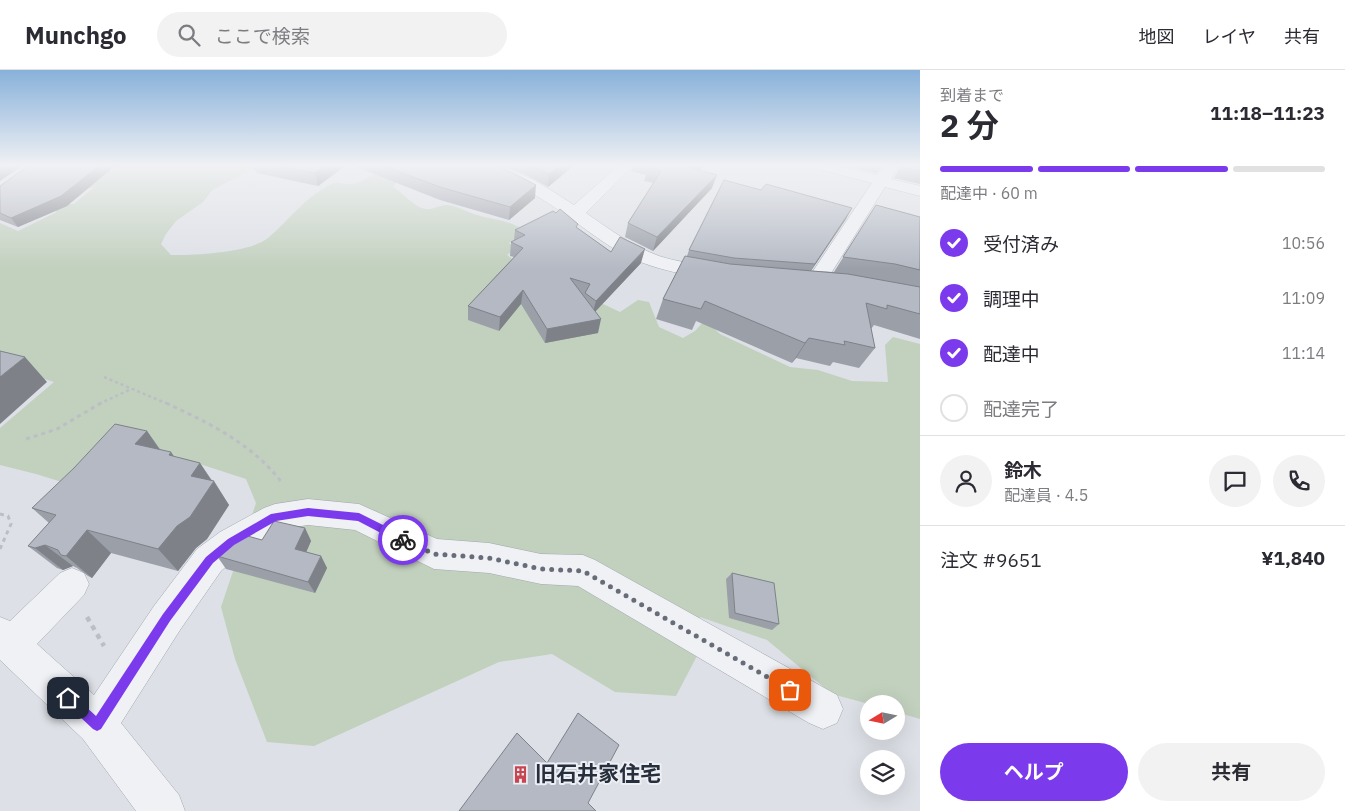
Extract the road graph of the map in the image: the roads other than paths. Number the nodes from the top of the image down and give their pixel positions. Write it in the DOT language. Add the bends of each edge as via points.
graph roads {
  1 [pos="553,201"];
  2 [pos="589,201"];
  3 [pos="869,201"];
  4 [pos="575,214"];
  5 [pos="731,276"];
  6 [pos="816,284"];
  7 [pos="69,588"];
  8 [pos="5,640"];
  9 [pos="822,709"];
  10 [pos="97,725"];
  11 [pos="163,811"];
  1 -- 4 [label="street"];
  2 -- 4 [label="street"];
  3 -- 6 [label="street"];
  4 -- 5 [label="street" via="644,256 671,266"];
  7 -- 8 [label="street"];
  8 -- 10 [label="street"];
  9 -- 10 [label="street" via="583,571 541,569 489,558 434,554 359,517 308,512 275,517 231,542 209,560 166,618"];
  10 -- 11 [label="street"];
}
